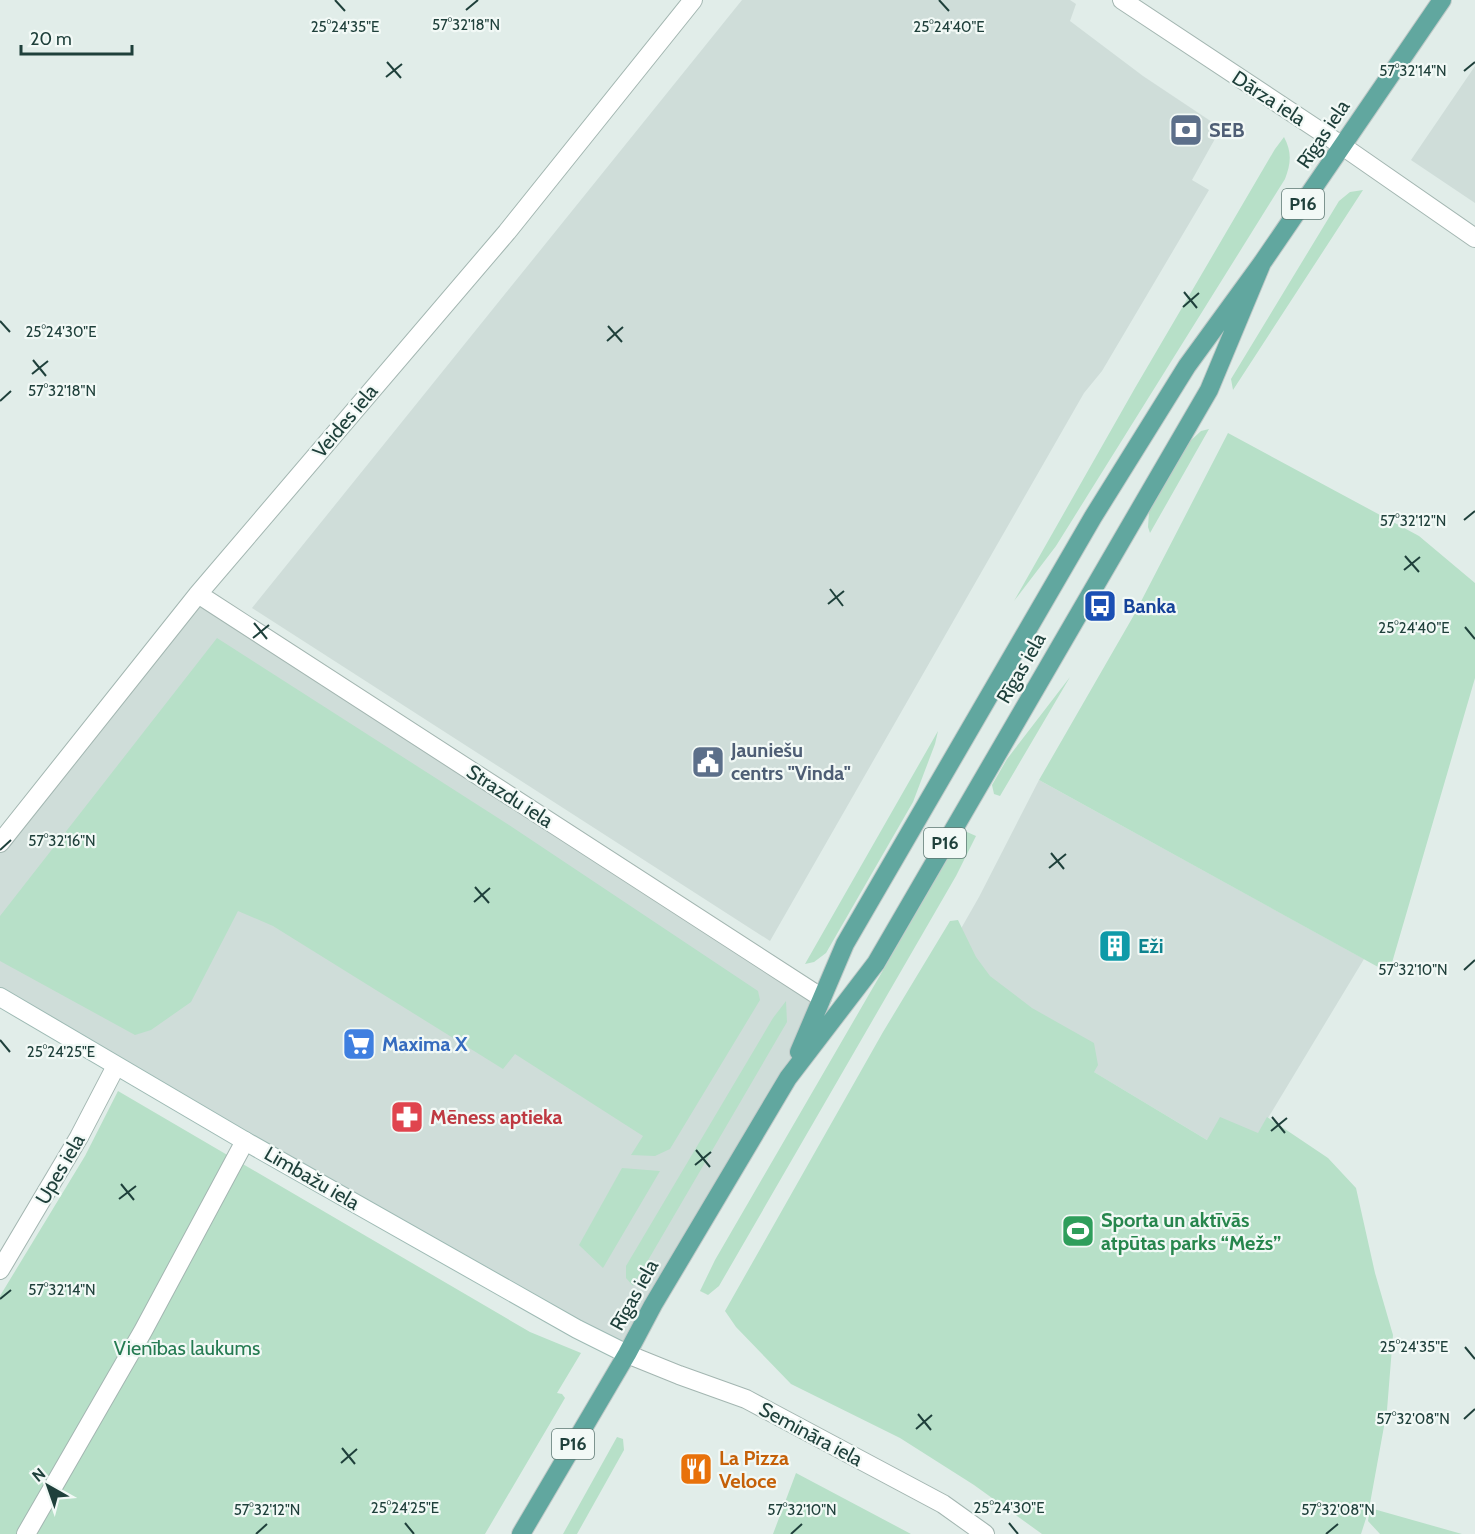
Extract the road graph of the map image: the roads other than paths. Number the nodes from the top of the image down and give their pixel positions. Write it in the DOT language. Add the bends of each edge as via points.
graph roads {
  1 [pos="693,0"];
  2 [pos="1122,0"];
  3 [pos="1442,0"];
  4 [pos="1341,145"];
  5 [pos="1475,238"];
  6 [pos="1262,263"];
  7 [pos="198,594"];
  8 [pos="0,843"];
  9 [pos="0,997"];
  10 [pos="822,998"];
  11 [pos="116,1066"];
  12 [pos="788,1078"];
  13 [pos="245,1141"];
  14 [pos="0,1270"];
  15 [pos="627,1354"];
  16 [pos="26,1534"];
  17 [pos="521,1534"];
  18 [pos="985,1534"];
  1 -- 7 [label="street, Veides iela" via="507,232"];
  2 -- 4 [label="street, Dārza iela"];
  3 -- 4 [label="main road, Rīgas iela / P16"];
  4 -- 5 [label="street, Dārza iela"];
  4 -- 6 [label="main road, Rīgas iela / P16"];
  6 -- 10 [label="main road, Rīgas iela / P16" via="1187,366 1093,517 845,944"];
  6 -- 12 [label="main road, Rīgas iela / P16" via="1203,401 876,963"];
  7 -- 8 [label="street, Veides iela"];
  7 -- 10 [label="street, Strazdu iela"];
  9 -- 11 [label="street, Limbažu iela"];
  10 -- 12 [label="main road, Rīgas iela / P16"];
  11 -- 13 [label="street, Limbažu iela"];
  11 -- 14 [label="street, Upes iela"];
  12 -- 15 [label="main road, Rīgas iela / P16"];
  13 -- 15 [label="street, Limbažu iela"];
  13 -- 16 [label="street" via="143,1331"];
  15 -- 17 [label="main road, Rīgas iela / P16"];
  15 -- 18 [label="street, Semināra iela" via="746,1399 943,1504"];
}
